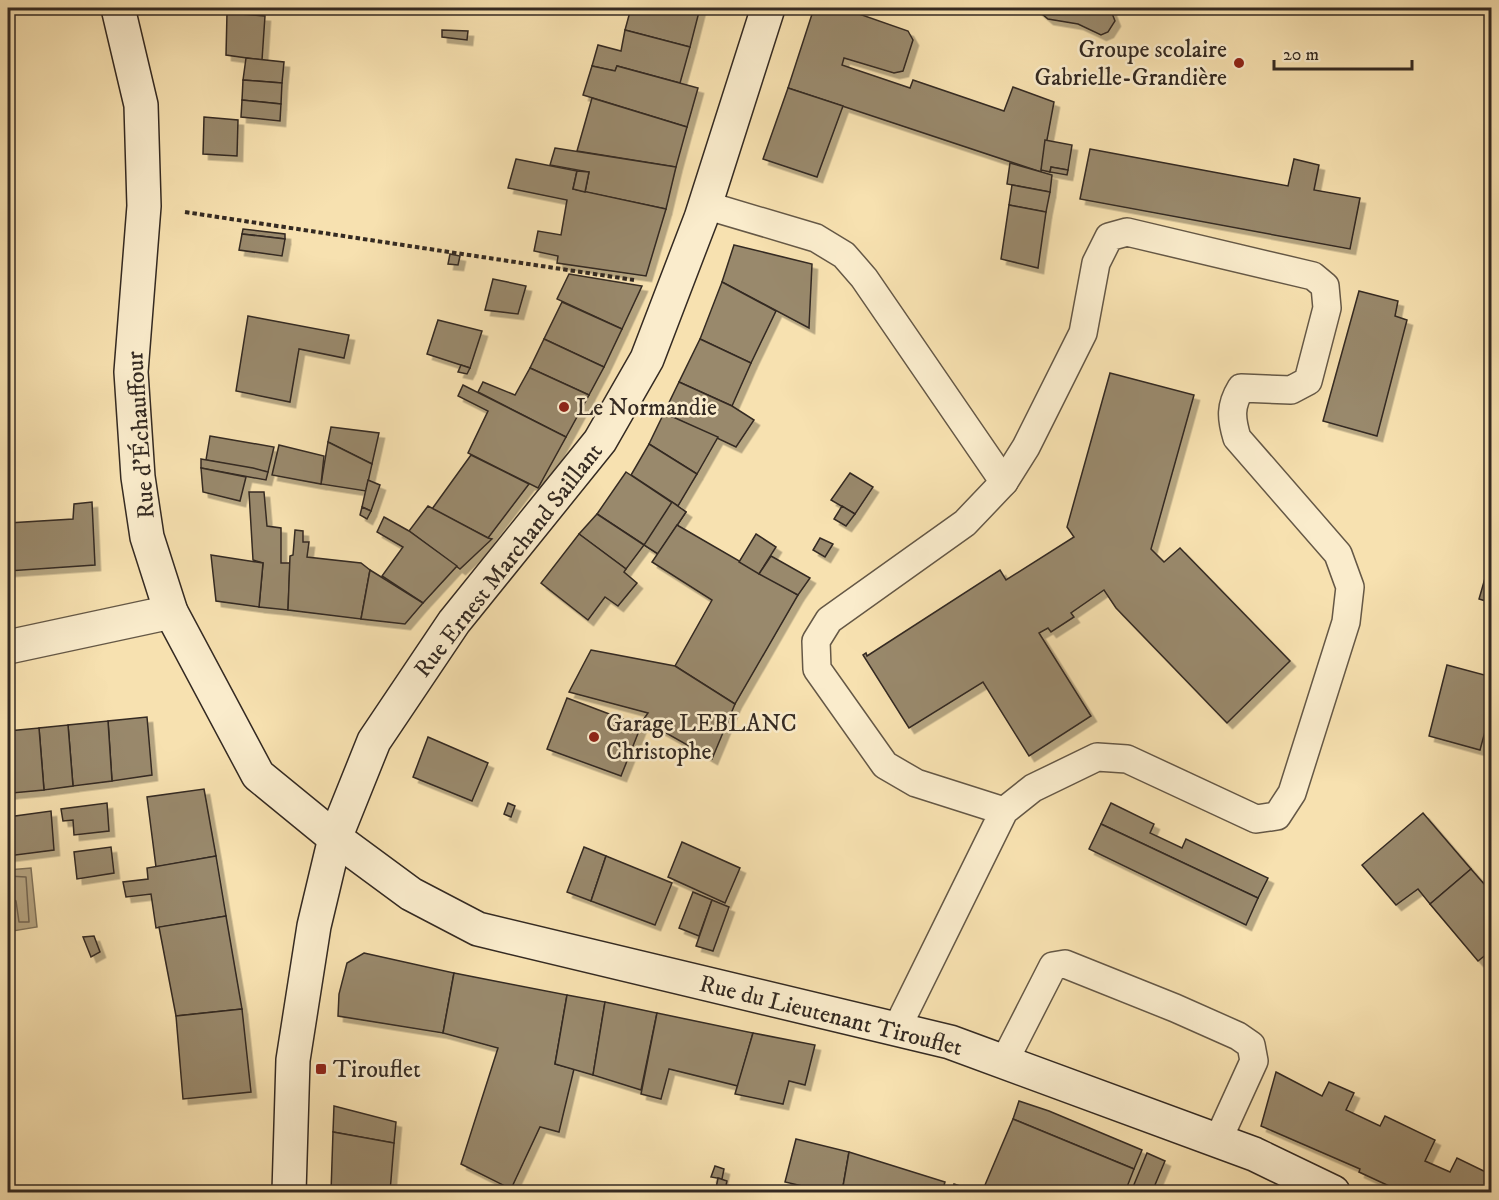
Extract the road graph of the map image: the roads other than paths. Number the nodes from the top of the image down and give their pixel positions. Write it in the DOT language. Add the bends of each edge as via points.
graph roads {
  1 [pos="118,8"];
  2 [pos="768,8"];
  3 [pos="705,205"];
  4 [pos="1004,482"];
  5 [pos="171,612"];
  6 [pos="8,647"];
  7 [pos="1004,811"];
  8 [pos="335,838"];
  9 [pos="897,1028"];
  10 [pos="1004,1062"];
  11 [pos="1218,1140"];
  12 [pos="289,1192"];
  13 [pos="1333,1192"];
  1 -- 5 [label="street, Rue d'Échauffour" via="141,105 144,206 131,372 138,477 147,537"];
  2 -- 3 [label="street, Rue Ernest Marchand Saillant"];
  3 -- 4 [label="lane" via="816,238 844,255 864,278"];
  3 -- 8 [label="street, Rue Ernest Marchand Saillant" via="647,359 600,441 454,622 374,741"];
  4 -- 7 [label="lane" via="965,523 830,620 816,641 817,669 885,765 916,783"];
  4 -- 7 [label="lane" via="1026,447 1083,333 1096,263 1109,237 1127,232 1313,276 1325,286 1327,309 1308,381 1291,390 1241,388 1234,399 1231,417 1237,438 1338,554 1350,587 1346,622 1292,793 1276,816 1256,819 1128,759 1097,757 1033,788"];
  5 -- 6 [label="street"];
  5 -- 8 [label="street, Rue d'Échauffour" via="258,776"];
  7 -- 9 [label="lane"];
  8 -- 9 [label="street, Rue du Lieutenant Tirouflet" via="411,894 478,928"];
  8 -- 12 [label="street, Rue Ernest Marchand Saillant" via="314,926 293,1060"];
  9 -- 10 [label="street, Rue du Lieutenant Tirouflet"];
  10 -- 11 [label="street, Rue du Lieutenant Tirouflet"];
  10 -- 11 [label="lane" via="1053,966 1065,964 1227,1031 1251,1045 1254,1061"];
  11 -- 13 [label="street, Rue du Lieutenant Tirouflet"];
}
